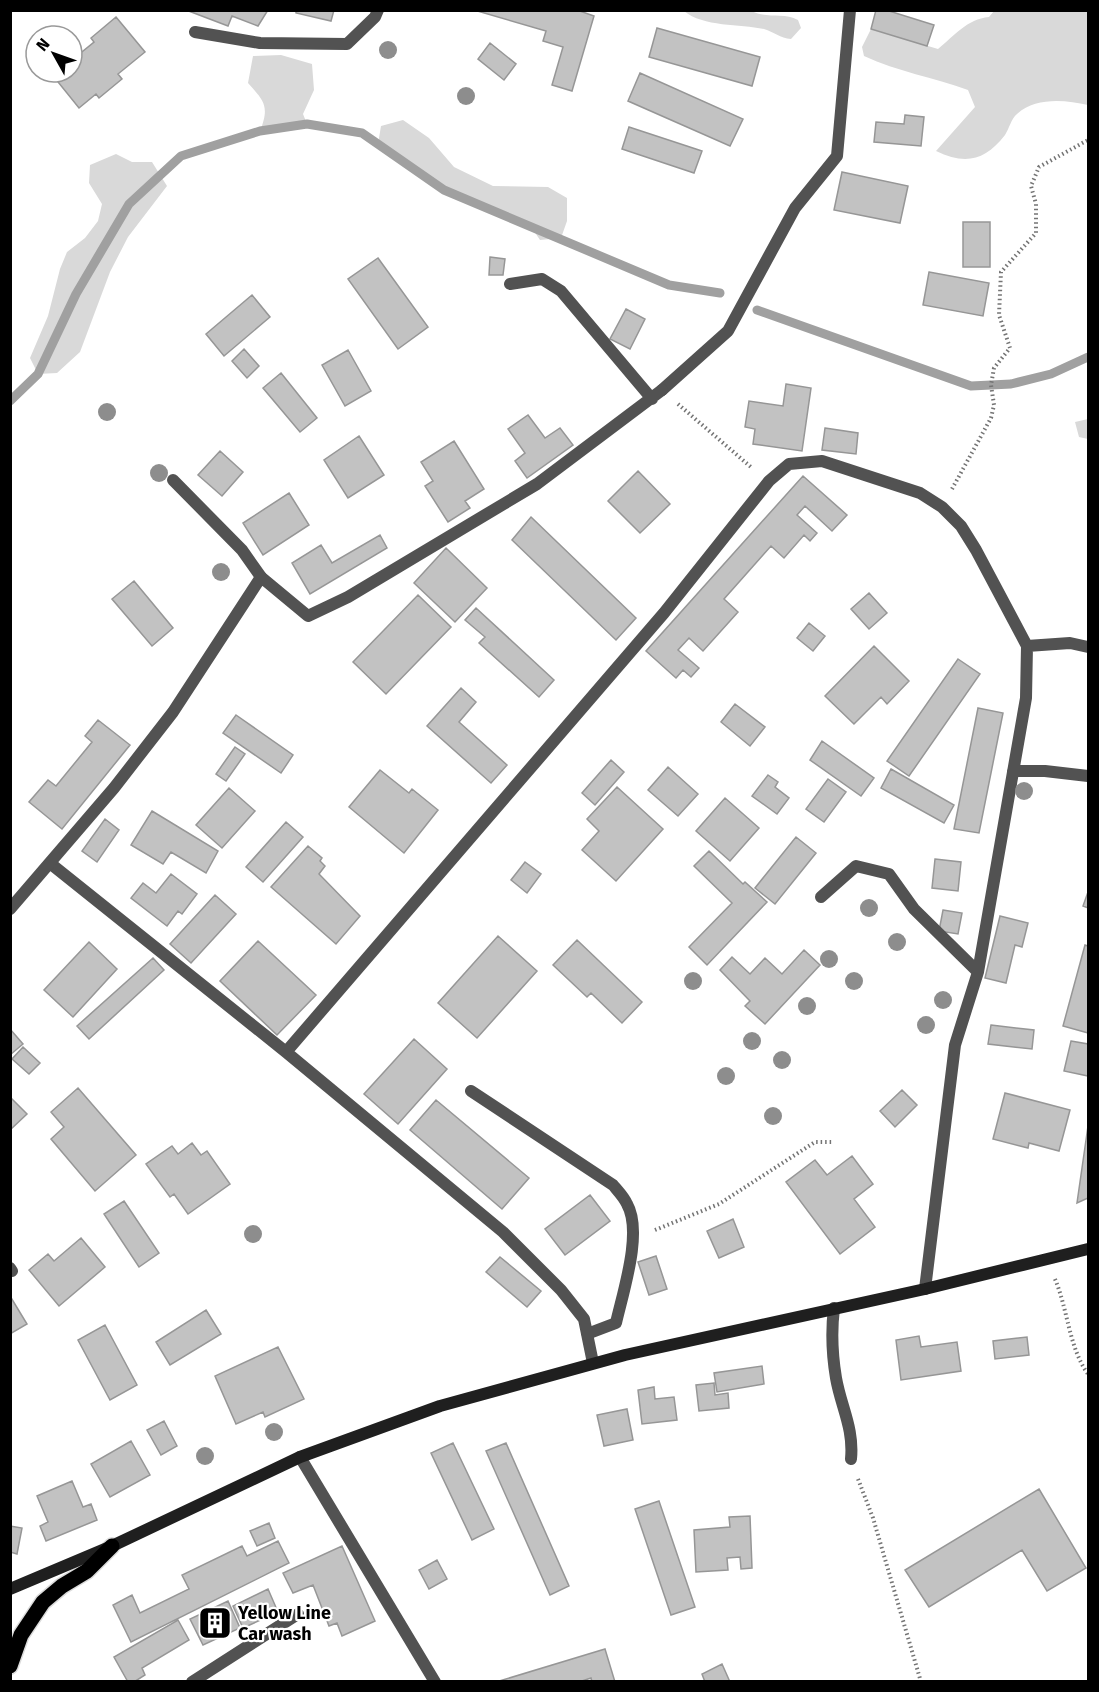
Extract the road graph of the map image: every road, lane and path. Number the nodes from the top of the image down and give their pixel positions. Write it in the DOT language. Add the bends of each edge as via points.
graph roads {
  1 [pos="378,10"];
  2 [pos="850,10"];
  3 [pos="195,32"];
  4 [pos="1089,140"];
  5 [pos="510,284"];
  6 [pos="662,390"];
  7 [pos="652,399"];
  8 [pos="172,480"];
  9 [pos="769,481"];
  10 [pos="942,507"];
  11 [pos="261,577"];
  12 [pos="1027,646"];
  13 [pos="1089,647"];
  14 [pos="1013,771"];
  15 [pos="1089,776"];
  16 [pos="51,864"];
  17 [pos="821,897"];
  18 [pos="10,909"];
  19 [pos="978,972"];
  20 [pos="286,1052"];
  21 [pos="471,1091"];
  22 [pos="832,1142"];
  23 [pos="632,1239"];
  24 [pos="1089,1249"];
  25 [pos="1046,1260"];
  26 [pos="925,1289"];
  27 [pos="834,1308"];
  28 [pos="587,1334"];
  29 [pos="593,1363"];
  30 [pos="1089,1374"];
  31 [pos="300,1457"];
  32 [pos="850,1459"];
  33 [pos="112,1546"];
  34 [pos="10,1589"];
  35 [pos="298,1614"];
  36 [pos="10,1666"];
  37 [pos="192,1682"];
  38 [pos="435,1682"];
  39 [pos="921,1682"];
  1 -- 3 [label="street" via="347,44 260,43"];
  2 -- 6 [label="street" via="837,156 795,208 728,331"];
  4 -- 10 [label="path" via="1039,167 1031,186 1036,204 1036,233 1000,272 999,315 1010,348 994,368 991,418"];
  5 -- 7 [label="street" via="542,279 561,291"];
  6 -- 7 [label="street"];
  6 -- 9 [label="path"];
  7 -- 11 [label="street" via="537,484 348,597 308,616"];
  8 -- 11 [label="street" via="242,550"];
  9 -- 10 [label="street" via="789,464 822,461 920,493"];
  9 -- 20 [label="street" via="664,613"];
  10 -- 12 [label="street" via="976,550"];
  11 -- 16 [label="street" via="172,712"];
  12 -- 13 [label="street" via="1070,643"];
  12 -- 14 [label="street" via="1026,698"];
  14 -- 15 [label="street"];
  14 -- 19 [label="street"];
  16 -- 18 [label="street"];
  16 -- 20 [label="street"];
  17 -- 19 [label="street" via="856,866 889,874 914,909"];
  19 -- 26 [label="street" via="955,1044"];
  20 -- 28 [label="street" via="503,1232 561,1290 584,1319"];
  21 -- 23 [label="street" via="613,1185 628,1205 634,1227"];
  22 -- 23 [label="path" via="815,1142 719,1204"];
  23 -- 28 [label="street" via="616,1323"];
  24 -- 25 [label="main road"];
  25 -- 26 [label="main road"];
  25 -- 30 [label="path" via="1067,1309 1078,1360"];
  26 -- 27 [label="main road"];
  27 -- 29 [label="main road"];
  27 -- 32 [label="street" via="834,1368 853,1440"];
  28 -- 29 [label="street"];
  29 -- 31 [label="main road" via="440,1406"];
  31 -- 33 [label="main road"];
  31 -- 38 [label="street"];
  32 -- 39 [label="path" via="873,1518"];
  33 -- 34 [label="main road"];
  33 -- 36 [label="main road" via="87,1571 43,1602 21,1635"];
  35 -- 37 [label="street"];
}
